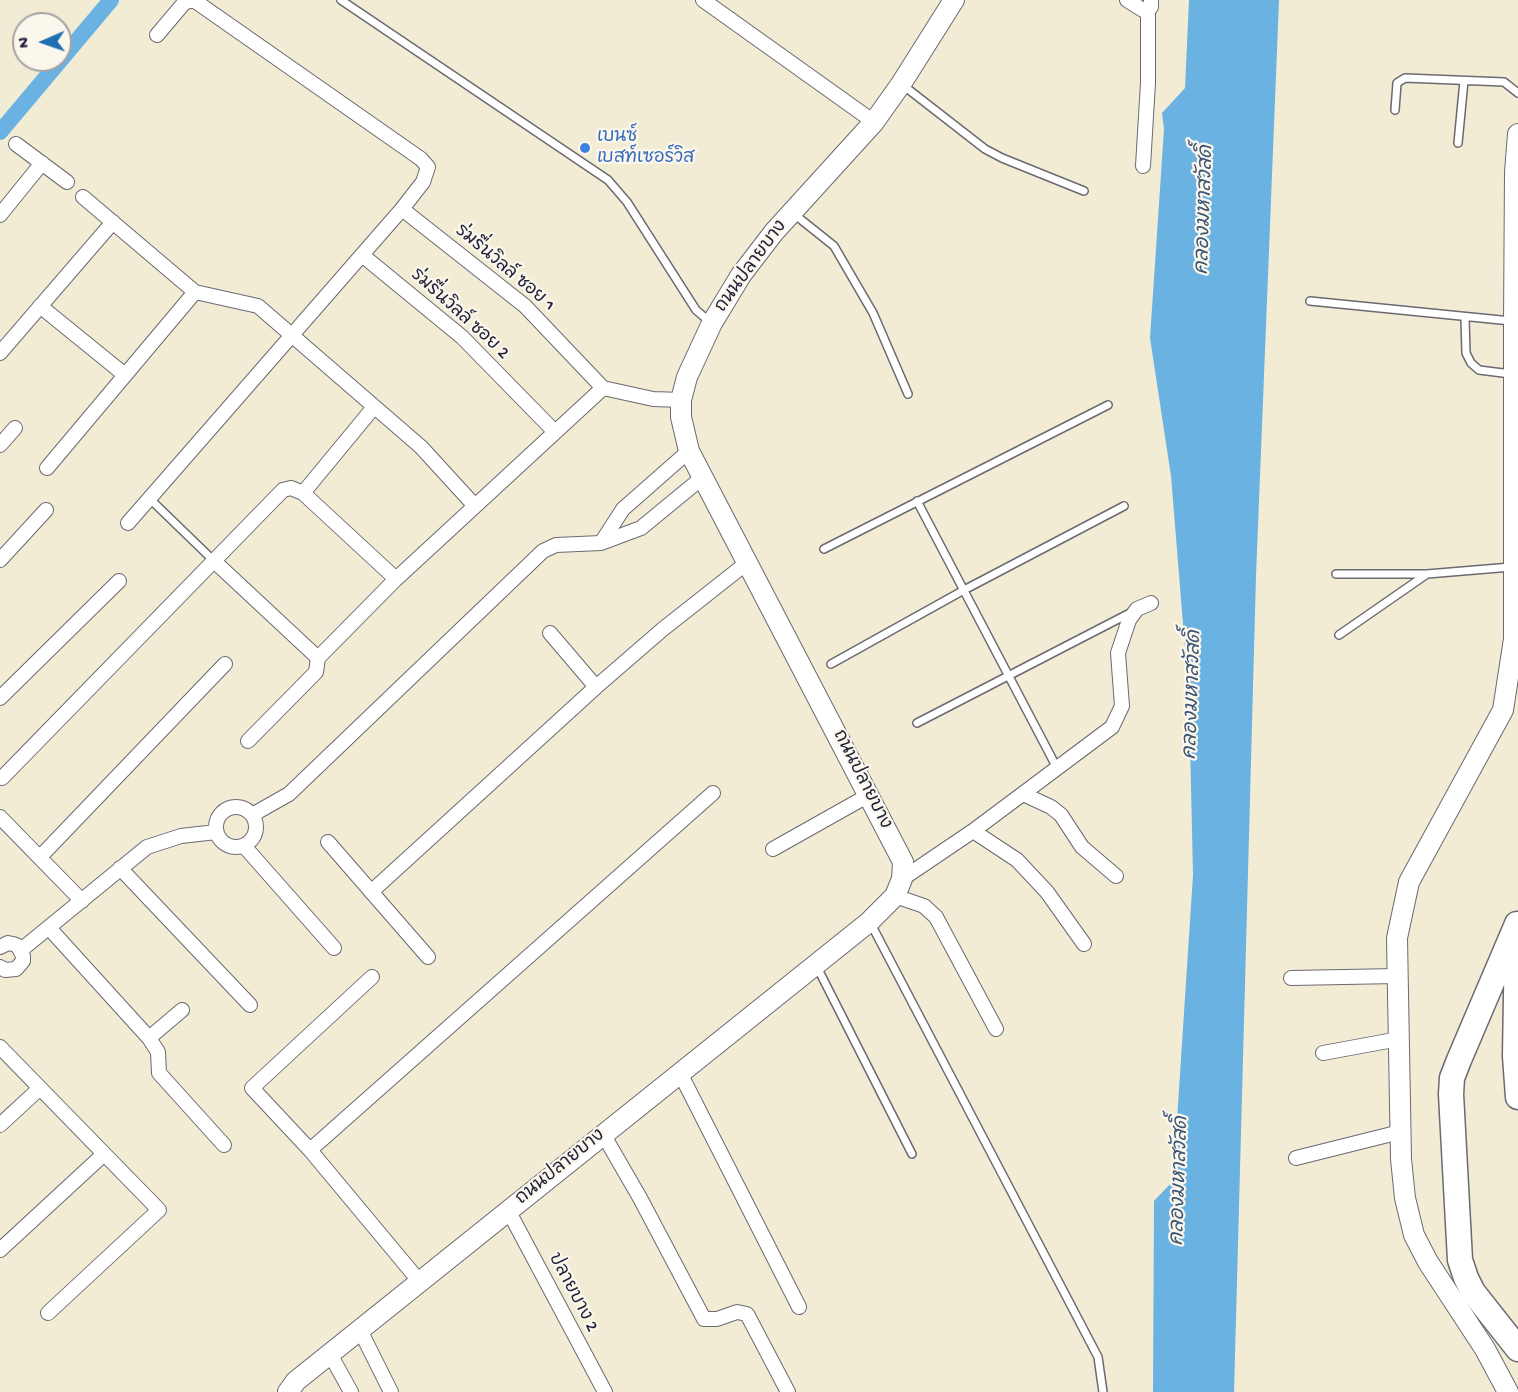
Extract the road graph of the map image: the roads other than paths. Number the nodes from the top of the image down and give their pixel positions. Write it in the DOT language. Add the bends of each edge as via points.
graph roads {
  1 [pos="341,0"];
  2 [pos="703,0"];
  3 [pos="954,0"];
  4 [pos="1127,0"];
  5 [pos="1150,5"];
  6 [pos="157,35"];
  7 [pos="1464,81"];
  8 [pos="901,84"];
  9 [pos="1518,93"];
  10 [pos="1395,110"];
  11 [pos="874,122"];
  12 [pos="1518,134"];
  13 [pos="1458,143"];
  14 [pos="16,144"];
  15 [pos="42,163"];
  16 [pos="1143,166"];
  17 [pos="67,182"];
  18 [pos="1084,191"];
  19 [pos="83,197"];
  20 [pos="402,209"];
  21 [pos="792,212"];
  22 [pos="0,214"];
  23 [pos="113,222"];
  24 [pos="362,255"];
  25 [pos="195,292"];
  26 [pos="1310,301"];
  27 [pos="40,306"];
  28 [pos="1465,318"];
  29 [pos="1514,322"];
  30 [pos="712,323"];
  31 [pos="292,335"];
  32 [pos="0,353"];
  33 [pos="1514,374"];
  34 [pos="125,375"];
  35 [pos="603,388"];
  36 [pos="908,394"];
  37 [pos="681,400"];
  38 [pos="1108,405"];
  39 [pos="374,407"];
  40 [pos="15,428"];
  41 [pos="555,432"];
  42 [pos="0,445"];
  43 [pos="689,451"];
  44 [pos="47,468"];
  45 [pos="703,477"];
  46 [pos="303,493"];
  47 [pos="150,499"];
  48 [pos="917,501"];
  49 [pos="475,506"];
  50 [pos="1124,506"];
  51 [pos="46,510"];
  52 [pos="128,523"];
  53 [pos="601,543"];
  54 [pos="824,549"];
  55 [pos="0,561"];
  56 [pos="214,561"];
  57 [pos="748,562"];
  58 [pos="1514,567"];
  59 [pos="1336,574"];
  60 [pos="1427,574"];
  61 [pos="396,579"];
  62 [pos="118,581"];
  63 [pos="964,590"];
  64 [pos="1151,603"];
  65 [pos="1137,609"];
  66 [pos="550,633"];
  67 [pos="1339,635"];
  68 [pos="318,658"];
  69 [pos="225,664"];
  70 [pos="831,664"];
  71 [pos="1009,676"];
  72 [pos="596,687"];
  73 [pos="0,698"];
  74 [pos="917,723"];
  75 [pos="248,741"];
  76 [pos="1057,768"];
  77 [pos="2,778"];
  78 [pos="713,793"];
  79 [pos="1023,794"];
  80 [pos="869,795"];
  81 [pos="252,815"];
  82 [pos="0,817"];
  83 [pos="973,831"];
  84 [pos="216,832"];
  85 [pos="328,842"];
  86 [pos="244,846"];
  87 [pos="773,849"];
  88 [pos="40,857"];
  89 [pos="120,868"];
  90 [pos="1116,876"];
  91 [pos="899,887"];
  92 [pos="371,892"];
  93 [pos="82,901"];
  94 [pos="1518,915"];
  95 [pos="869,922"];
  96 [pos="1517,924"];
  97 [pos="50,928"];
  98 [pos="1084,944"];
  99 [pos="0,947"];
  100 [pos="334,948"];
  101 [pos="21,950"];
  102 [pos="428,957"];
  103 [pos="816,964"];
  104 [pos="2,971"];
  105 [pos="1398,976"];
  106 [pos="372,977"];
  107 [pos="1291,978"];
  108 [pos="250,1005"];
  109 [pos="182,1010"];
  110 [pos="996,1029"];
  111 [pos="149,1038"];
  112 [pos="1399,1039"];
  113 [pos="0,1047"];
  114 [pos="1323,1053"];
  115 [pos="680,1073"];
  116 [pos="40,1088"];
  117 [pos="1518,1097"];
  118 [pos="0,1125"];
  119 [pos="1400,1132"];
  120 [pos="603,1134"];
  121 [pos="224,1145"];
  122 [pos="310,1150"];
  123 [pos="104,1154"];
  124 [pos="912,1154"];
  125 [pos="1296,1158"];
  126 [pos="508,1210"];
  127 [pos="0,1250"];
  128 [pos="420,1282"];
  129 [pos="799,1307"];
  130 [pos="48,1313"];
  131 [pos="360,1330"];
  132 [pos="1518,1349"];
  133 [pos="330,1354"];
  134 [pos="288,1392"];
  135 [pos="351,1392"];
  136 [pos="391,1392"];
  137 [pos="605,1392"];
  138 [pos="788,1392"];
  139 [pos="1103,1392"];
  140 [pos="1508,1392"];
  1 -- 30 [label="lane" via="608,180 627,202 696,310"];
  2 -- 11 [label="street"];
  3 -- 8 [label="street, ถนนปลายบาง"];
  4 -- 5 [label="street" via="1143,10"];
  5 -- 16 [label="street"];
  6 -- 20 [label="street" via="184,3 195,2 421,159 427,164 427,173"];
  7 -- 9 [label="lane" via="1504,82"];
  7 -- 10 [label="lane" via="1405,78 1397,83"];
  7 -- 13 [label="lane"];
  8 -- 11 [label="street, ถนนปลายบาง"];
  8 -- 18 [label="lane" via="985,149"];
  11 -- 21 [label="street, ถนนปลายบาง"];
  12 -- 29 [label="street"];
  14 -- 15 [label="street"];
  15 -- 17 [label="street"];
  15 -- 22 [label="street"];
  19 -- 23 [label="street"];
  20 -- 24 [label="street"];
  20 -- 35 [label="street, ร่มรื่นวิลล์ ซอย 1" via="525,306"];
  21 -- 30 [label="street, ถนนปลายบาง" via="741,275"];
  21 -- 36 [label="lane" via="834,246 873,313"];
  23 -- 25 [label="street"];
  23 -- 27 [label="street"];
  24 -- 31 [label="street"];
  24 -- 41 [label="street, ร่มรื่นวิลล์ ซอย 2" via="462,337"];
  25 -- 31 [label="street" via="258,306"];
  25 -- 34 [label="street"];
  26 -- 28 [label="lane"];
  27 -- 32 [label="street"];
  27 -- 34 [label="street"];
  28 -- 29 [label="lane"];
  28 -- 33 [label="lane" via="1466,353 1471,363 1479,370"];
  29 -- 33 [label="street"];
  30 -- 37 [label="street, ถนนปลายบาง" via="687,377"];
  31 -- 39 [label="street"];
  31 -- 47 [label="street"];
  33 -- 58 [label="street"];
  34 -- 44 [label="street"];
  35 -- 37 [label="street" via="653,399"];
  35 -- 41 [label="street"];
  37 -- 43 [label="street, ถนนปลายบาง"];
  38 -- 48 [label="lane"];
  39 -- 46 [label="street"];
  39 -- 49 [label="street" via="421,447"];
  40 -- 42 [label="street"];
  41 -- 49 [label="street"];
  43 -- 45 [label="street, ถนนปลายบาง"];
  43 -- 53 [label="street" via="623,509"];
  45 -- 53 [label="street" via="641,528"];
  45 -- 57 [label="street, ถนนปลายบาง"];
  46 -- 56 [label="street" via="291,488 283,490"];
  46 -- 61 [label="street"];
  47 -- 52 [label="street"];
  47 -- 56 [label="lane"];
  48 -- 54 [label="lane"];
  48 -- 63 [label="lane"];
  49 -- 61 [label="street"];
  50 -- 63 [label="lane"];
  51 -- 55 [label="street"];
  53 -- 81 [label="street" via="556,545 543,551 289,794"];
  56 -- 68 [label="street"];
  56 -- 77 [label="street"];
  57 -- 72 [label="street"];
  57 -- 80 [label="street, ถนนปลายบาง"];
  58 -- 60 [label="lane"];
  58 -- 105 [label="street" via="1514,639 1503,710 1409,882 1397,938"];
  59 -- 60 [label="lane"];
  60 -- 67 [label="lane"];
  61 -- 68 [label="street"];
  62 -- 73 [label="street"];
  63 -- 70 [label="lane"];
  63 -- 71 [label="lane"];
  64 -- 65 [label="street"];
  65 -- 71 [label="lane"];
  65 -- 76 [label="street" via="1118,653 1122,706 1117,719 1112,727"];
  66 -- 72 [label="street"];
  68 -- 75 [label="street" via="316,672"];
  69 -- 88 [label="street"];
  71 -- 74 [label="lane"];
  71 -- 76 [label="lane"];
  72 -- 92 [label="street"];
  76 -- 79 [label="street"];
  78 -- 122 [label="street"];
  79 -- 83 [label="street"];
  79 -- 90 [label="street" via="1061,815 1082,847"];
  80 -- 87 [label="street"];
  80 -- 91 [label="street, ถนนปลายบาง" via="903,862"];
  81 -- 84 [label="street" via="241,807 227,808 218,818"];
  81 -- 86 [label="street" via="256,829"];
  82 -- 88 [label="street"];
  83 -- 91 [label="street"];
  83 -- 98 [label="street" via="1017,860 1047,892"];
  84 -- 86 [label="street" via="230,847"];
  84 -- 89 [label="street" via="181,836 147,847"];
  85 -- 92 [label="street"];
  86 -- 100 [label="street"];
  88 -- 93 [label="street"];
  89 -- 93 [label="street"];
  89 -- 108 [label="street"];
  91 -- 95 [label="street, ถนนปลายบาง"];
  91 -- 110 [label="street" via="936,917"];
  92 -- 102 [label="street"];
  93 -- 97 [label="street"];
  94 -- 96 [label="highway"];
  95 -- 103 [label="street, ถนนปลายบาง"];
  95 -- 139 [label="lane" via="1098,1357"];
  96 -- 117 [label="highway"];
  96 -- 132 [label="highway" via="1459,1060 1450,1094 1460,1260 1473,1292"];
  97 -- 101 [label="street"];
  97 -- 111 [label="street"];
  99 -- 101 [label="street" via="8,943"];
  101 -- 104 [label="street" via="20,966"];
  103 -- 115 [label="street, ถนนปลายบาง"];
  103 -- 124 [label="lane"];
  105 -- 107 [label="street"];
  105 -- 112 [label="street"];
  106 -- 122 [label="street" via="252,1088"];
  109 -- 111 [label="street"];
  111 -- 121 [label="street" via="158,1052 159,1073"];
  112 -- 114 [label="street"];
  112 -- 119 [label="street"];
  113 -- 116 [label="street"];
  115 -- 120 [label="street, ถนนปลายบาง"];
  115 -- 129 [label="street"];
  116 -- 118 [label="street"];
  116 -- 123 [label="street"];
  119 -- 125 [label="street"];
  119 -- 140 [label="street" via="1404,1198 1414,1235"];
  120 -- 126 [label="street, ถนนปลายบาง"];
  120 -- 138 [label="street" via="704,1319 737,1312 747,1314"];
  122 -- 128 [label="street"];
  123 -- 127 [label="street"];
  123 -- 130 [label="street" via="159,1210"];
  126 -- 128 [label="street, ถนนปลายบาง"];
  126 -- 137 [label="street, ปลายบาง 2"];
  128 -- 131 [label="street, ถนนปลายบาง"];
  131 -- 133 [label="street, ถนนปลายบาง"];
  131 -- 136 [label="street"];
  133 -- 134 [label="street, ถนนปลายบาง"];
  133 -- 135 [label="street"];
}
